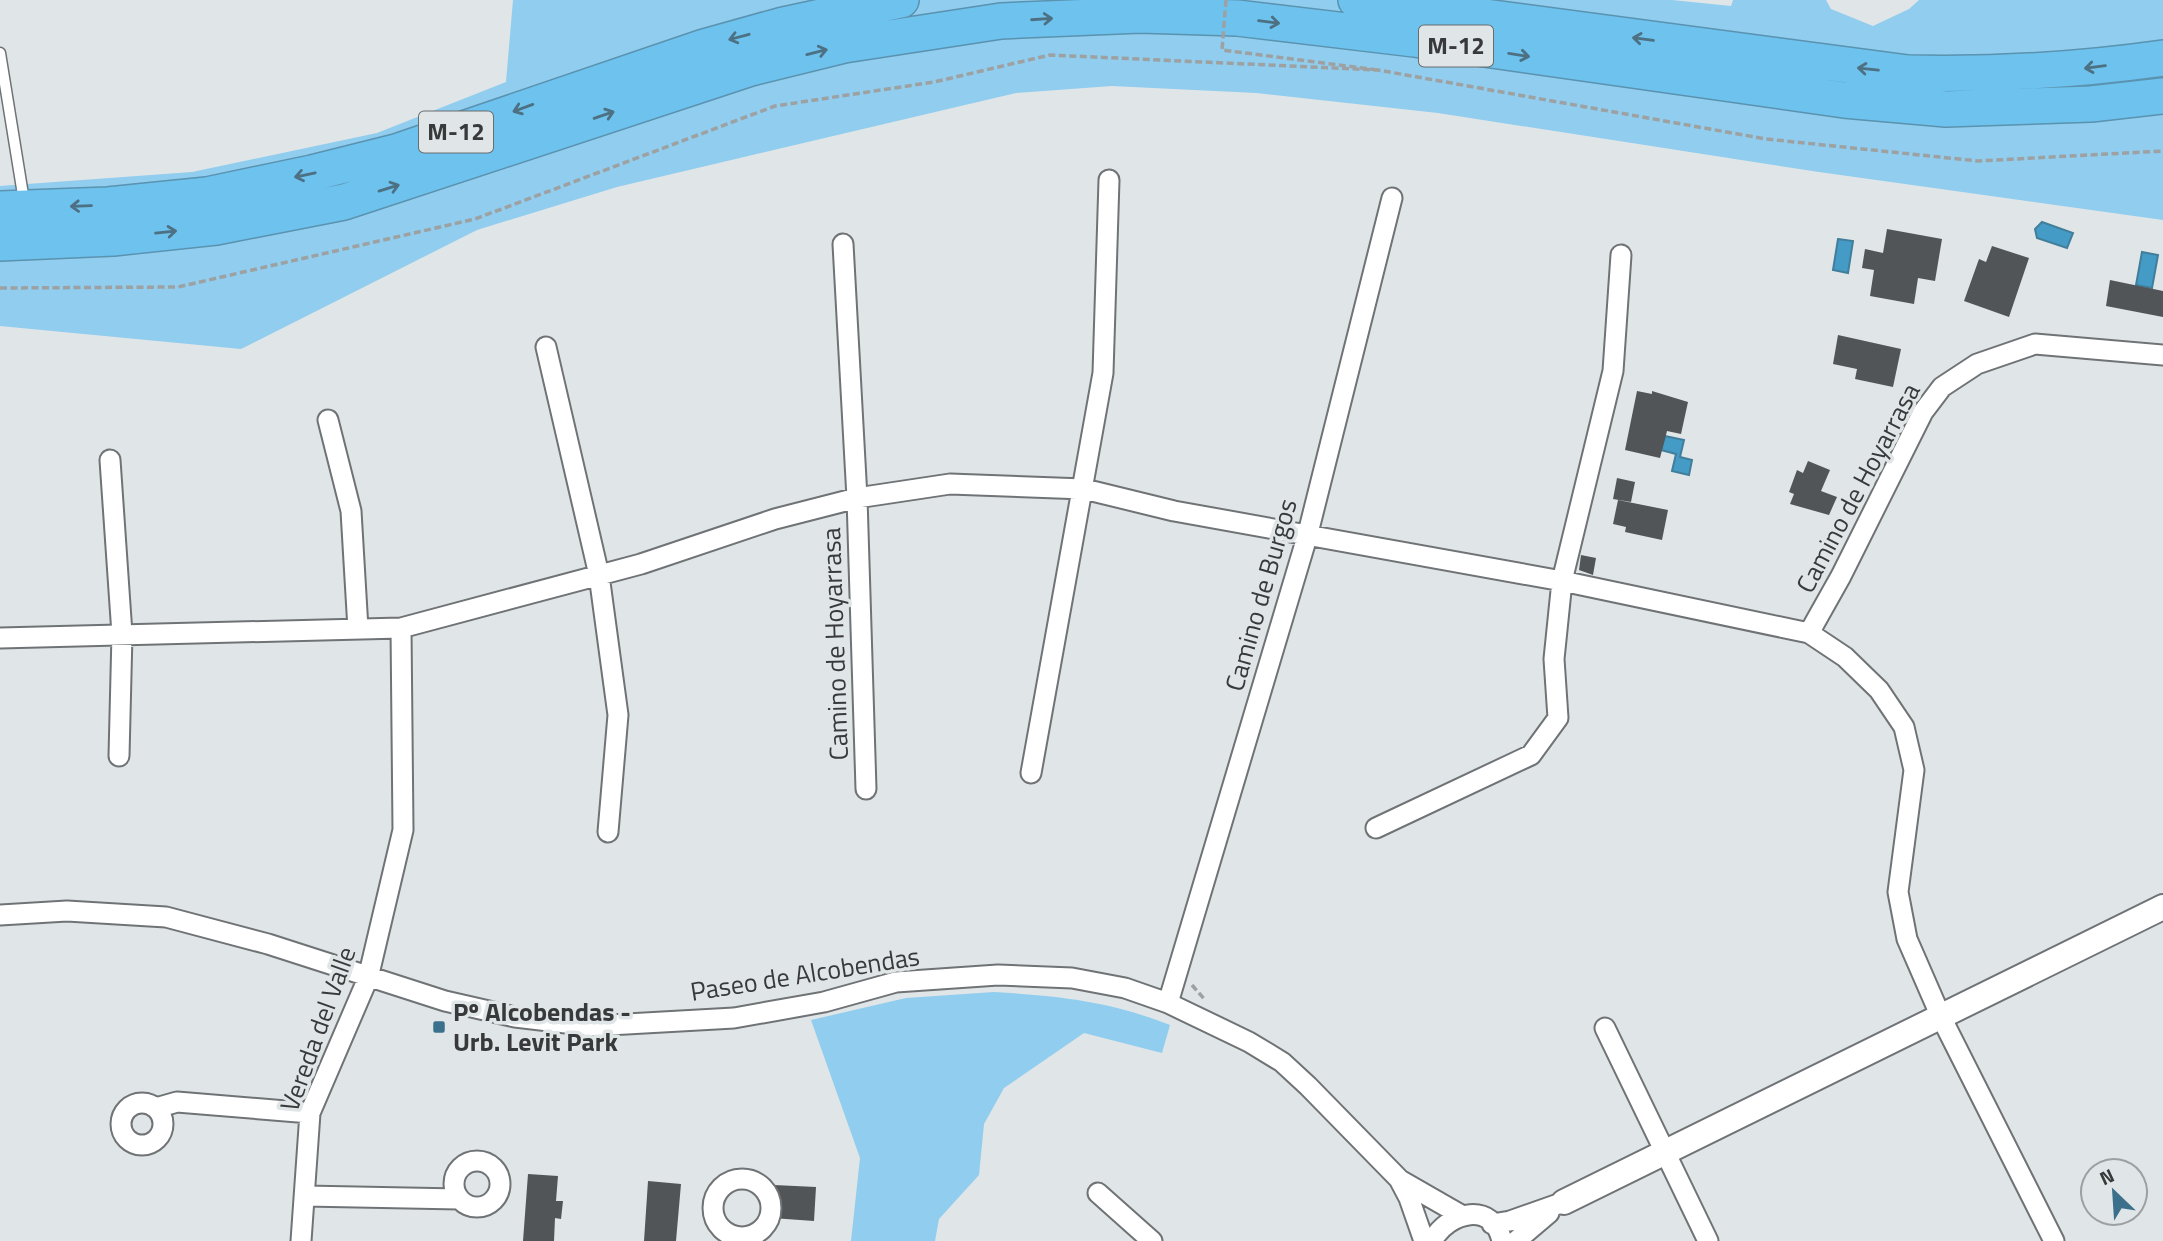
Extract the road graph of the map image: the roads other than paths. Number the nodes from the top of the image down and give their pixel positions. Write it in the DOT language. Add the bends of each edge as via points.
graph roads {
  1 [pos="901,0"];
  2 [pos="1356,0"];
  3 [pos="1364,0"];
  4 [pos="0,53"];
  5 [pos="2163,58"];
  6 [pos="2163,96"];
  7 [pos="1109,180"];
  8 [pos="1392,198"];
  9 [pos="12,209"];
  10 [pos="0,243"];
  11 [pos="843,244"];
  12 [pos="1621,255"];
  13 [pos="546,347"];
  14 [pos="2163,355"];
  15 [pos="328,420"];
  16 [pos="110,460"];
  17 [pos="1084,489"];
  18 [pos="857,498"];
  19 [pos="1307,537"];
  20 [pos="599,575"];
  21 [pos="1562,581"];
  22 [pos="401,628"];
  23 [pos="358,629"];
  24 [pos="1809,633"];
  25 [pos="122,634"];
  26 [pos="0,638"];
  27 [pos="119,756"];
  28 [pos="1031,773"];
  29 [pos="866,789"];
  30 [pos="1376,828"];
  31 [pos="608,832"];
  32 [pos="2163,907"];
  33 [pos="0,915"];
  34 [pos="368,978"];
  35 [pos="1168,1003"];
  36 [pos="1941,1017"];
  37 [pos="1605,1028"];
  38 [pos="156,1108"];
  39 [pos="310,1113"];
  40 [pos="1665,1152"];
  41 [pos="1399,1179"];
  42 [pos="1098,1193"];
  43 [pos="305,1196"];
  44 [pos="459,1199"];
  45 [pos="1564,1202"];
  46 [pos="1461,1215"];
  47 [pos="1492,1224"];
  48 [pos="301,1241"];
  49 [pos="1152,1241"];
  50 [pos="1424,1241"];
  51 [pos="1432,1241"];
  52 [pos="1502,1241"];
  53 [pos="1516,1241"];
  54 [pos="1708,1241"];
  55 [pos="2054,1241"];
  1 -- 9 [label="highway, M-12, one-way" via="704,47 396,152 312,173 208,195"];
  2 -- 3 [label="highway, M-12"];
  5 -- 3 [label="highway, M-12, one-way" via="1993,75 1908,73 1540,19"];
  4 -- 9 [label="lane"];
  10 -- 6 [label="highway, M-12, one-way" via="216,227 344,202 751,68 844,45 1013,20 1140,15 1237,19 1414,39 1844,100 1946,109 2091,104"];
  7 -- 17 [label="street" via="1103,373"];
  8 -- 19 [label="street, Camino de Burgos"];
  11 -- 18 [label="street, Camino de Hoyarrasa"];
  12 -- 21 [label="street" via="1613,371"];
  13 -- 20 [label="street"];
  14 -- 24 [label="street, Camino de Hoyarrasa" via="2035,344 1978,364 1942,387 1923,412"];
  15 -- 23 [label="street" via="351,511"];
  16 -- 25 [label="street"];
  17 -- 18 [label="street, Camino de Hoyarrasa" via="950,484"];
  17 -- 19 [label="street, Camino de Hoyarrasa"];
  17 -- 28 [label="street"];
  18 -- 20 [label="street, Camino de Hoyarrasa"];
  18 -- 29 [label="street, Camino de Hoyarrasa"];
  19 -- 21 [label="street, Camino de Hoyarrasa"];
  19 -- 35 [label="street, Camino de Burgos"];
  20 -- 22 [label="street, Camino de Hoyarrasa"];
  20 -- 31 [label="street" via="618,715"];
  21 -- 24 [label="street, Camino de Hoyarrasa"];
  21 -- 30 [label="street" via="1554,659 1558,718 1531,755"];
  22 -- 23 [label="street, Camino de Hoyarrasa"];
  22 -- 34 [label="street, Vereda del Valle" via="403,830"];
  23 -- 25 [label="street, Camino de Hoyarrasa"];
  24 -- 36 [label="street, Camino de Hoyarrasa" via="1845,657 1879,690 1904,727 1914,770 1898,892 1907,939"];
  25 -- 26 [label="street, Camino de Hoyarrasa"];
  25 -- 27 [label="street"];
  32 -- 36 [label="street"];
  33 -- 34 [label="street, Paseo de Alcobendas" via="67,911 166,917 268,944"];
  34 -- 35 [label="street, Paseo de Alcobendas" via="503,1014 591,1026 734,1018 824,1002 896,982 998,975 1072,978 1125,988"];
  34 -- 39 [label="street, Vereda del Valle"];
  35 -- 41 [label="street, Paseo de Alcobendas" via="1282,1062"];
  36 -- 40 [label="street"];
  36 -- 55 [label="street, Camino de Hoyarrasa"];
  37 -- 40 [label="street"];
  38 -- 39 [label="street" via="177,1102"];
  39 -- 43 [label="street, Vereda del Valle"];
  40 -- 45 [label="street"];
  40 -- 54 [label="street"];
  41 -- 46 [label="street, Paseo de Alcobendas"];
  41 -- 50 [label="street, Paseo de Alcobendas"];
  42 -- 49 [label="street"];
  43 -- 44 [label="street"];
  43 -- 48 [label="street, Vereda del Valle"];
  45 -- 47 [label="street"];
  45 -- 53 [label="street"];
  46 -- 47 [label="street, Paseo de Alcobendas"];
  46 -- 51 [label="street" via="1440,1226"];
  47 -- 52 [label="street"];
}
